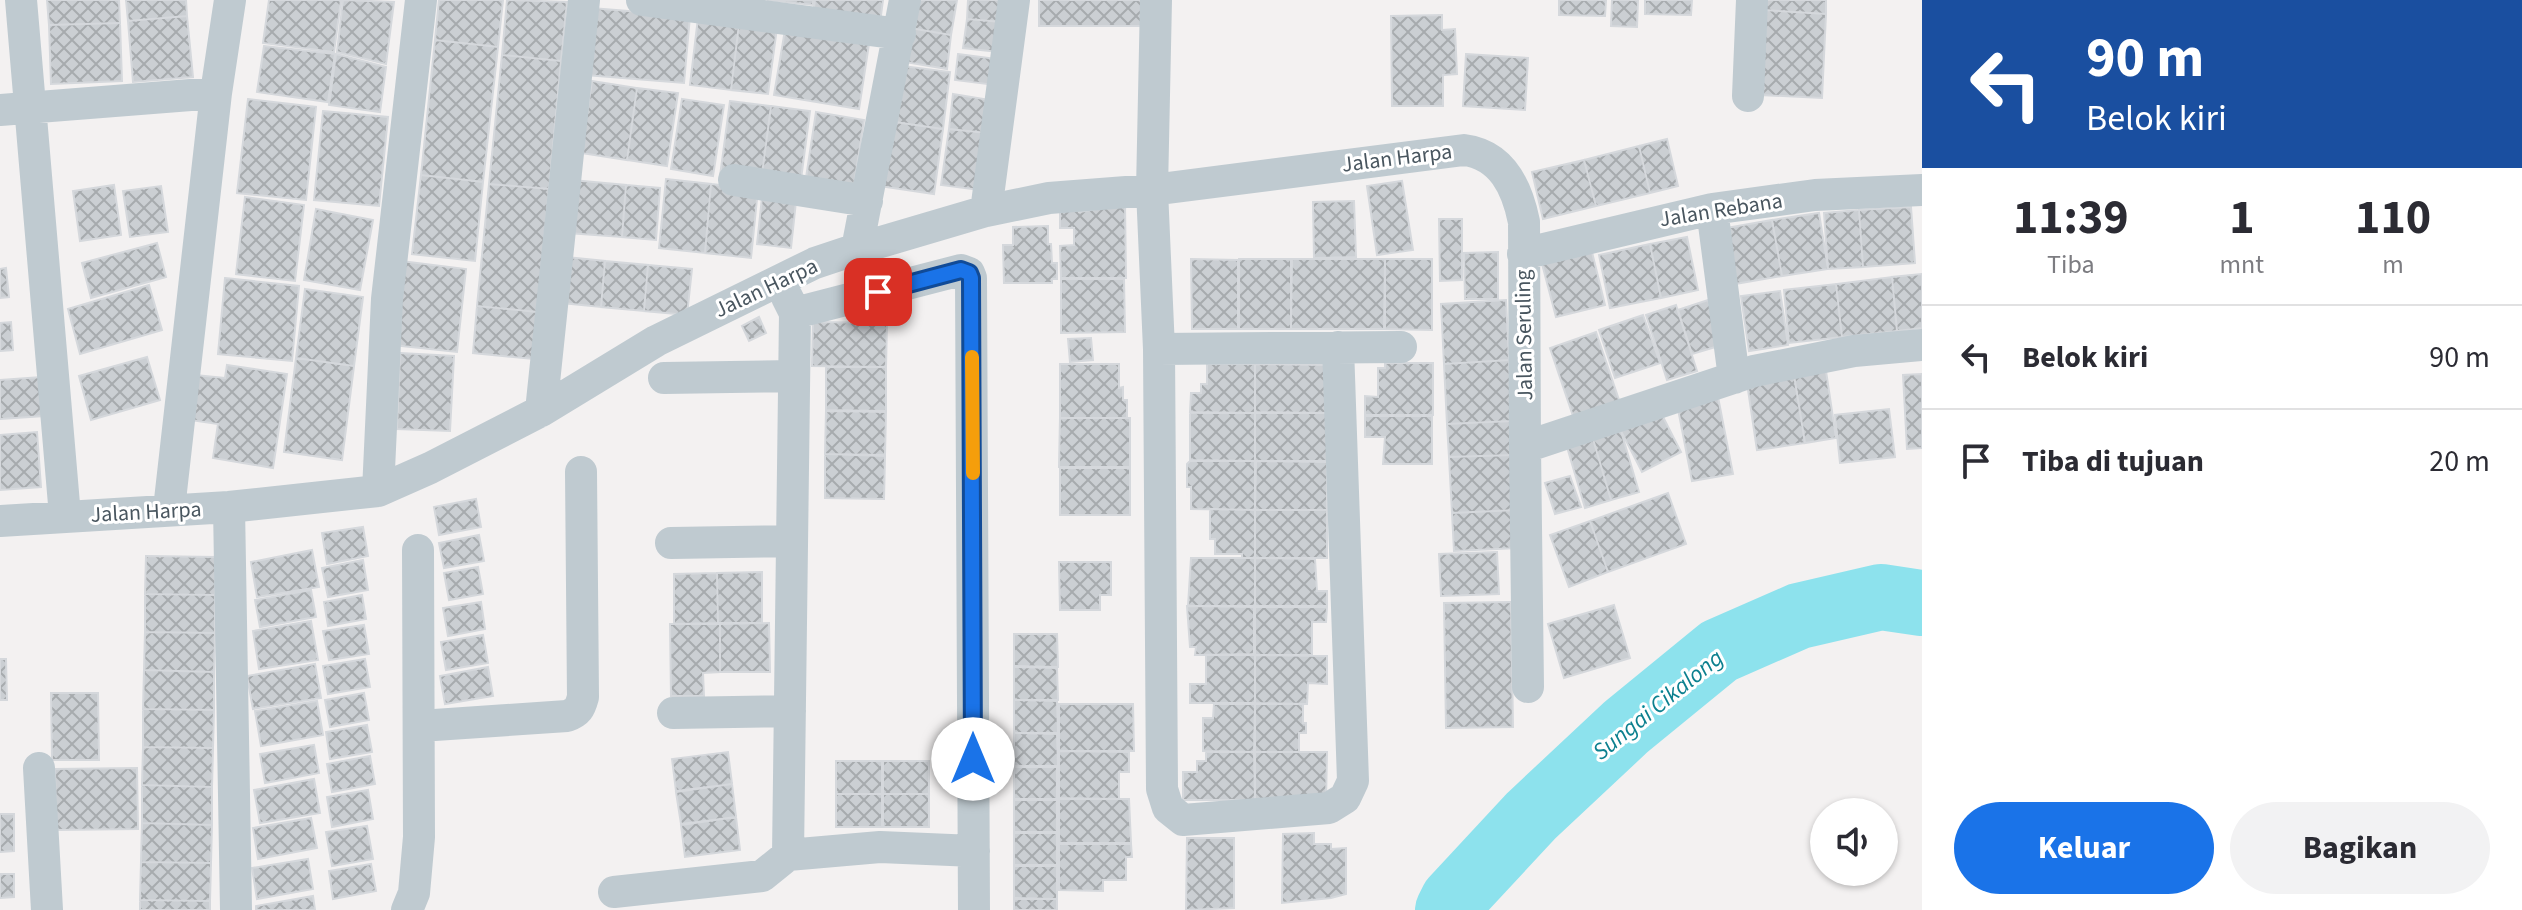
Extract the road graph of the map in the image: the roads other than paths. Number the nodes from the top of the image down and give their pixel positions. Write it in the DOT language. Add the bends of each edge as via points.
graph roads {
  1 [pos="21,0"];
  2 [pos="230,0"];
  3 [pos="421,0"];
  4 [pos="584,0"];
  5 [pos="642,0"];
  6 [pos="905,0"];
  7 [pos="1014,0"];
  8 [pos="1156,0"];
  9 [pos="1752,0"];
  10 [pos="738,6"];
  11 [pos="900,34"];
  12 [pos="216,93"];
  13 [pos="1748,96"];
  14 [pos="15,109"];
  15 [pos="734,180"];
  16 [pos="1152,190"];
  17 [pos="1922,190"];
  18 [pos="867,201"];
  19 [pos="1712,209"];
  20 [pos="986,211"];
  21 [pos="1524,238"];
  22 [pos="857,249"];
  23 [pos="779,281"];
  24 [pos="795,313"];
  25 [pos="1922,345"];
  26 [pos="1338,347"];
  27 [pos="1401,347"];
  28 [pos="1159,349"];
  29 [pos="794,376"];
  30 [pos="664,378"];
  31 [pos="1734,378"];
  32 [pos="541,411"];
  33 [pos="1525,447"];
  34 [pos="581,472"];
  35 [pos="378,491"];
  36 [pos="229,507"];
  37 [pos="169,509"];
  38 [pos="65,516"];
  39 [pos="0,521"];
  40 [pos="792,541"];
  41 [pos="671,543"];
  42 [pos="418,550"];
  43 [pos="1528,687"];
  44 [pos="790,711"];
  45 [pos="673,713"];
  46 [pos="420,726"];
  47 [pos="39,768"];
  48 [pos="974,851"];
  49 [pos="788,855"];
  50 [pos="614,892"];
  51 [pos="47,910"];
  52 [pos="236,910"];
  53 [pos="407,910"];
  54 [pos="974,910"];
  1 -- 14 [label="street"];
  2 -- 12 [label="street"];
  3 -- 35 [label="street" via="387,299"];
  4 -- 32 [label="street"];
  5 -- 10 [label="street"];
  6 -- 11 [label="street"];
  7 -- 20 [label="street"];
  8 -- 16 [label="street"];
  9 -- 13 [label="street"];
  10 -- 11 [label="street"];
  11 -- 18 [label="street"];
  12 -- 14 [label="street"];
  12 -- 37 [label="street"];
  14 -- 38 [label="street"];
  15 -- 18 [label="street"];
  16 -- 20 [label="street, Jalan Harpa" via="1049,198"];
  16 -- 21 [label="street, Jalan Harpa" via="1464,150 1487,156 1507,174 1521,206"];
  16 -- 28 [label="street"];
  17 -- 19 [label="street, Jalan Rebana" via="1815,195"];
  18 -- 22 [label="street"];
  19 -- 21 [label="street, Jalan Rebana"];
  19 -- 31 [label="street"];
  20 -- 22 [label="street, Jalan Harpa"];
  21 -- 33 [label="street, Jalan Seruling"];
  22 -- 23 [label="street, Jalan Harpa"];
  23 -- 24 [label="street"];
  23 -- 32 [label="street, Jalan Harpa" via="656,341"];
  24 -- 29 [label="street"];
  24 -- 48 [label="street" via="961,270 971,278"];
  25 -- 31 [label="street" via="1854,351"];
  26 -- 27 [label="street"];
  26 -- 28 [label="street"];
  26 -- 28 [label="street" via="1353,781 1345,798 1329,808 1183,820 1168,808 1162,789"];
  29 -- 30 [label="street"];
  29 -- 40 [label="street"];
  31 -- 33 [label="street"];
  32 -- 35 [label="street, Jalan Harpa"];
  33 -- 43 [label="street, Jalan Seruling"];
  34 -- 46 [label="street" via="583,697 577,713"];
  35 -- 36 [label="street, Jalan Harpa"];
  36 -- 37 [label="street, Jalan Harpa"];
  36 -- 52 [label="street"];
  37 -- 38 [label="street, Jalan Harpa"];
  38 -- 39 [label="street, Jalan Harpa"];
  40 -- 41 [label="street"];
  40 -- 44 [label="street"];
  42 -- 46 [label="street"];
  44 -- 45 [label="street"];
  44 -- 49 [label="street"];
  46 -- 53 [label="street" via="419,837 414,893"];
  47 -- 51 [label="street"];
  48 -- 49 [label="street" via="880,847"];
  48 -- 54 [label="street"];
  49 -- 50 [label="street" via="762,876"];
}
